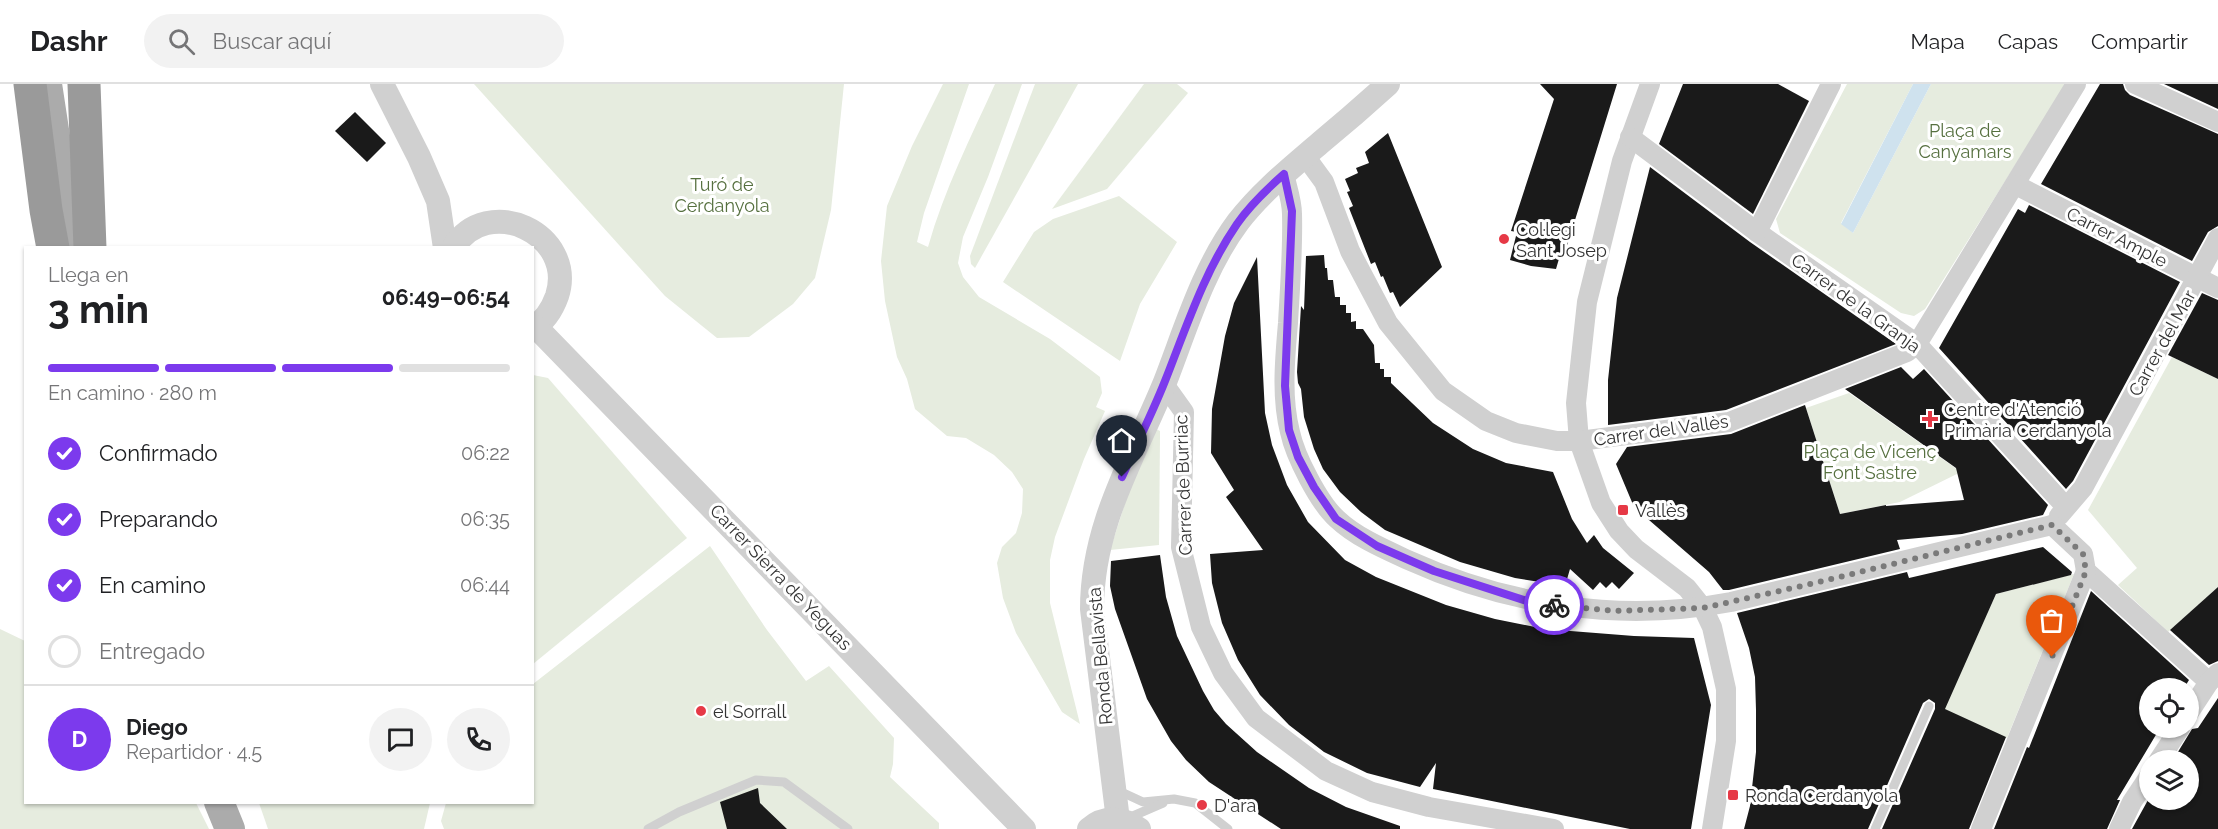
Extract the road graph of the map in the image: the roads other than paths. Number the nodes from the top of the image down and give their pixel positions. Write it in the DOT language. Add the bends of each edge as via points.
graph roads {
  1 [pos="19,84"];
  2 [pos="30,84"];
  3 [pos="47,84"];
  4 [pos="84,84"];
  5 [pos="382,84"];
  6 [pos="1388,84"];
  7 [pos="1650,84"];
  8 [pos="2076,84"];
  9 [pos="2135,84"];
  10 [pos="1824,86"];
  11 [pos="2218,122"];
  12 [pos="1630,137"];
  13 [pos="1305,156"];
  14 [pos="1284,174"];
  15 [pos="2016,185"];
  16 [pos="438,201"];
  17 [pos="55,206"];
  18 [pos="483,224"];
  19 [pos="1756,232"];
  20 [pos="2218,238"];
  21 [pos="53,246"];
  22 [pos="65,246"];
  23 [pos="71,246"];
  24 [pos="90,246"];
  25 [pos="445,246"];
  26 [pos="455,246"];
  27 [pos="2198,277"];
  28 [pos="2218,288"];
  29 [pos="534,328"];
  30 [pos="1917,344"];
  31 [pos="1164,384"];
  32 [pos="1579,441"];
  33 [pos="2066,507"];
  34 [pos="2052,525"];
  35 [pos="2086,571"];
  36 [pos="1703,608"];
  37 [pos="2214,677"];
  38 [pos="2199,698"];
  39 [pos="1929,706"];
  40 [pos="1116,789"];
  41 [pos="2139,792"];
  42 [pos="1174,799"];
  43 [pos="220,804"];
  44 [pos="241,804"];
  45 [pos="1126,823"];
  46 [pos="230,829"];
  47 [pos="250,829"];
  48 [pos="648,829"];
  49 [pos="848,829"];
  50 [pos="1024,829"];
  51 [pos="1089,829"];
  52 [pos="1228,829"];
  53 [pos="1554,829"];
  54 [pos="1712,829"];
  55 [pos="1875,829"];
  56 [pos="1981,829"];
  57 [pos="2119,829"];
  1 -- 17 [label="highway" via="34,172"];
  2 -- 17 [label="highway"];
  3 -- 17 [label="main road"];
  4 -- 24 [label="highway"];
  5 -- 16 [label="street"];
  6 -- 13 [label="street, Ronda Bellavista"];
  7 -- 12 [label="street"];
  8 -- 15 [label="street, Carrer del Vallès"];
  9 -- 11 [label="street"];
  10 -- 19 [label="street"];
  12 -- 19 [label="street, Carrer de la Granja"];
  12 -- 32 [label="street" via="1587,302 1576,404"];
  13 -- 14 [label="street, Ronda Bellavista"];
  13 -- 32 [label="street, Carrer del Vallès" via="1324,182 1350,251 1388,323 1443,391 1486,421 1516,433"];
  14 -- 31 [label="street, Ronda Bellavista" via="1237,223 1215,261"];
  14 -- 36 [label="street" via="1292,211 1285,386 1289,430 1298,457 1336,519 1377,546 1434,571 1530,602 1614,611"];
  15 -- 27 [label="street, Carrer Ample"];
  15 -- 30 [label="street, Carrer del Vallès"];
  16 -- 18 [label="street" via="454,213"];
  16 -- 25 [label="street"];
  17 -- 21 [label="highway"];
  17 -- 22 [label="main road"];
  17 -- 23 [label="main road"];
  18 -- 26 [label="street"];
  18 -- 29 [label="street" via="507,222 529,228 542,238 558,264 560,279 554,306"];
  19 -- 30 [label="street, Carrer de la Granja"];
  20 -- 27 [label="street, Carrer del Mar"];
  27 -- 28 [label="street, Carrer Ample"];
  27 -- 33 [label="street, Carrer del Mar" via="2083,488"];
  29 -- 50 [label="street, Carrer Sierra de Yeguas"];
  30 -- 32 [label="street, Carrer del Vallès" via="1907,352 1730,422"];
  30 -- 33 [label="street, Carrer de la Granja"];
  31 -- 40 [label="street, Ronda Bellavista" via="1114,497 1098,544 1092,585"];
  31 -- 53 [label="street, Carrer de Burriac" via="1184,412 1182,548 1201,627 1223,673 1256,718 1326,771 1372,792 1429,807"];
  32 -- 36 [label="street" via="1601,503 1619,531 1686,588"];
  33 -- 34 [label="street"];
  34 -- 35 [label="street" via="2083,554"];
  34 -- 36 [label="street"];
  35 -- 37 [label="street"];
  35 -- 56 [label="street"];
  36 -- 54 [label="street" via="1715,636 1725,689 1725,741"];
  37 -- 38 [label="street"];
  39 -- 55 [label="lane"];
  40 -- 42 [label="lane" via="1143,802"];
  40 -- 45 [label="street, Ronda Bellavista"];
  41 -- 57 [label="street"];
  42 -- 45 [label="lane"];
  42 -- 52 [label="lane" via="1196,803"];
  43 -- 46 [label="main road"];
  44 -- 47 [label="main road"];
  45 -- 51 [label="street" via="1100,822"];
  48 -- 49 [label="lane" via="756,780 784,782"];
}
